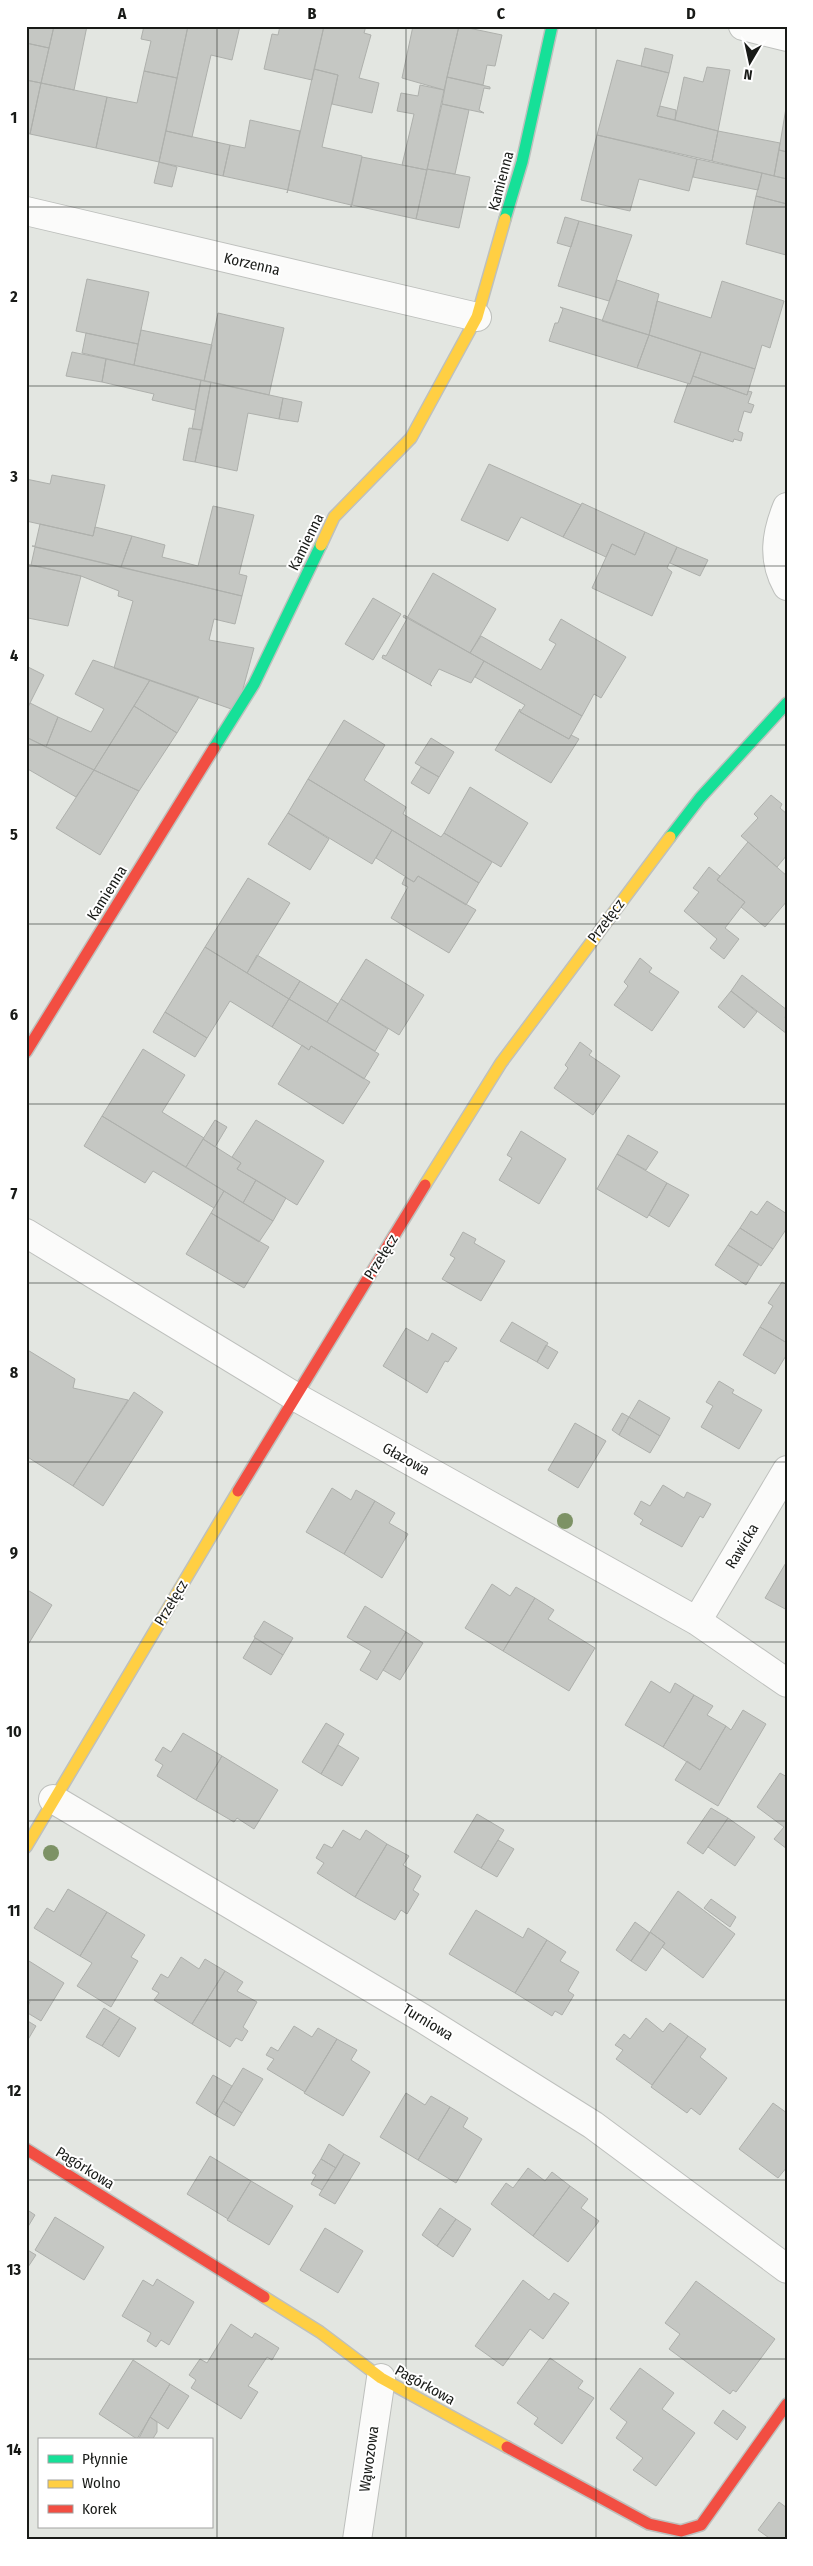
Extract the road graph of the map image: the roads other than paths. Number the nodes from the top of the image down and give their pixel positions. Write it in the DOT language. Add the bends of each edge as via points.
graph roads {
  1 [pos="552,26"];
  2 [pos="744,26"];
  3 [pos="787,37"];
  4 [pos="26,211"];
  5 [pos="477,318"];
  6 [pos="787,507"];
  7 [pos="787,586"];
  8 [pos="787,703"];
  9 [pos="26,1052"];
  10 [pos="26,1233"];
  11 [pos="294,1396"];
  12 [pos="787,1470"];
  13 [pos="697,1621"];
  14 [pos="787,1683"];
  15 [pos="53,1799"];
  16 [pos="26,1847"];
  17 [pos="26,2149"];
  18 [pos="787,2269"];
  19 [pos="381,2378"];
  20 [pos="787,2404"];
  21 [pos="357,2540"];
  1 -- 5 [label="street, Kamienna" via="522,162"];
  2 -- 3 [label="street"];
  4 -- 5 [label="street, Korzenna"];
  5 -- 9 [label="street, Kamienna" via="411,438 334,518 254,684"];
  6 -- 7 [label="street" via="777,531 780,573"];
  8 -- 11 [label="street, Przełęcz" via="700,798 501,1063"];
  10 -- 11 [label="street, Głazowa"];
  11 -- 13 [label="street, Głazowa"];
  11 -- 15 [label="street, Przełęcz"];
  12 -- 13 [label="street, Rawicka"];
  13 -- 14 [label="street, Głazowa"];
  15 -- 16 [label="street, Przełęcz"];
  15 -- 18 [label="street, Turniowa" via="422,2018 593,2125"];
  17 -- 19 [label="street, Pagórkowa" via="320,2332"];
  19 -- 20 [label="street, Pagórkowa" via="641,2520 681,2531 701,2524"];
  19 -- 21 [label="street, Wąwozowa"];
}
